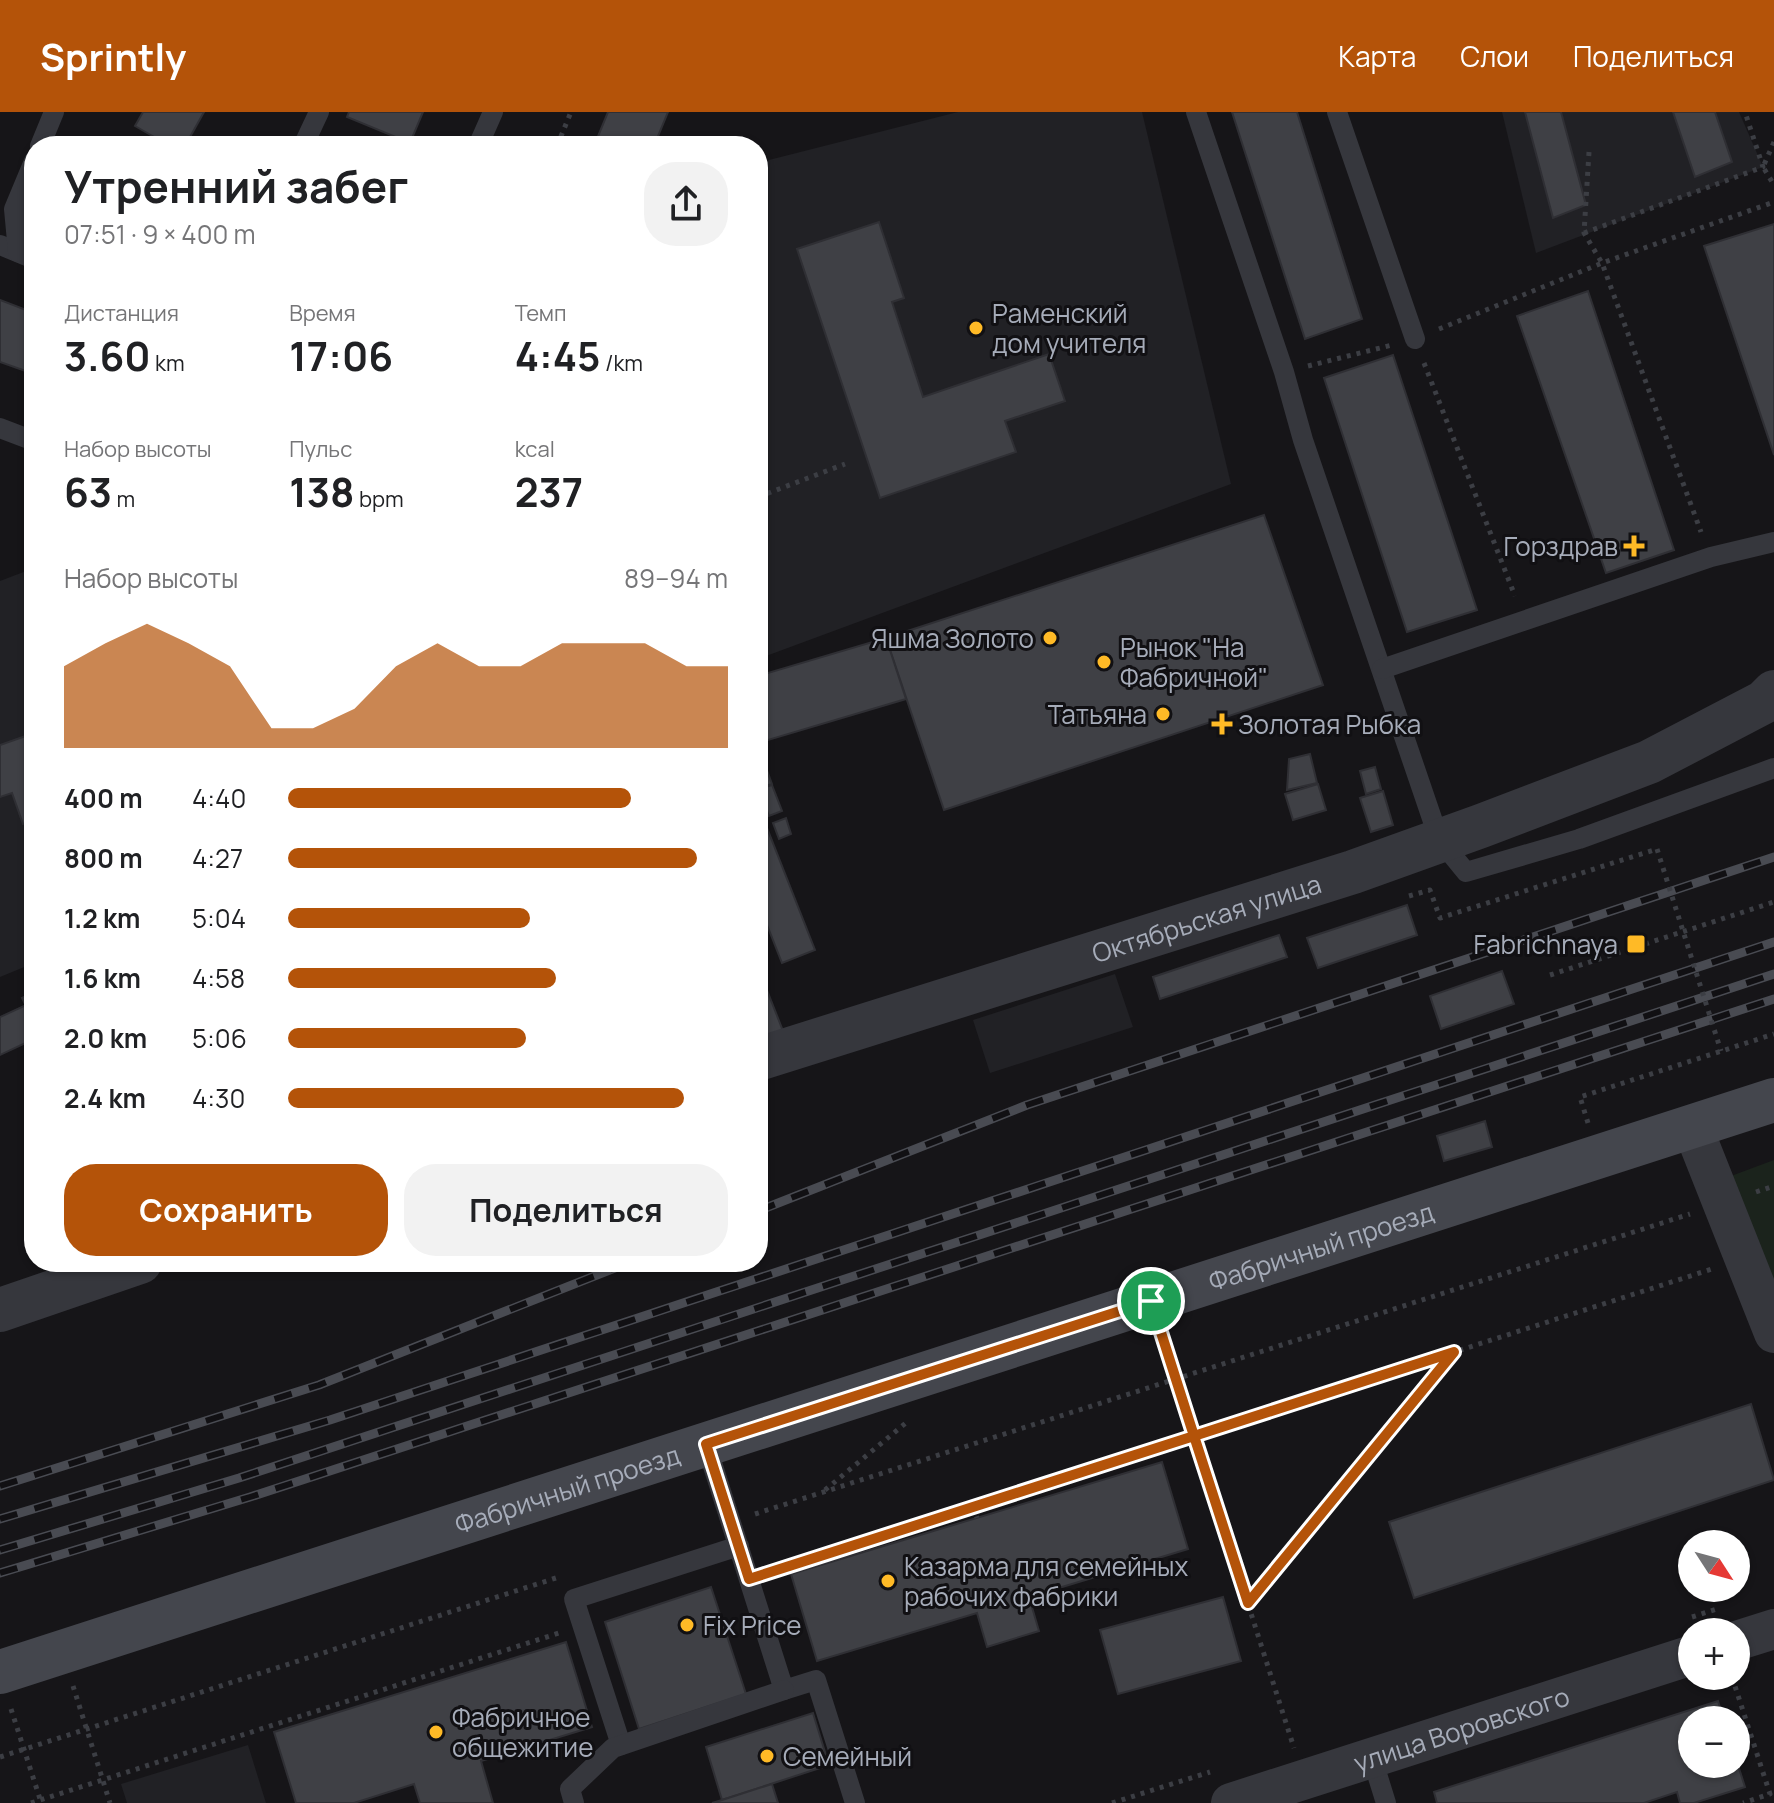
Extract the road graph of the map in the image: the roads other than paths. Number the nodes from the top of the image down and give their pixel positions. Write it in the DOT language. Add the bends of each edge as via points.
graph roads {
  1 [pos="54,112"];
  2 [pos="319,112"];
  3 [pos="493,112"];
  4 [pos="1196,112"];
  5 [pos="1337,112"];
  6 [pos="44,136"];
  7 [pos="308,136"];
  8 [pos="482,136"];
  9 [pos="24,185"];
  10 [pos="17,252"];
  11 [pos="1415,339"];
  12 [pos="0,428"];
  13 [pos="24,437"];
  14 [pos="1774,542"];
  15 [pos="1382,669"];
  16 [pos="1774,692"];
  17 [pos="1774,768"];
  18 [pos="1439,839"];
  19 [pos="768,1056"];
  20 [pos="1774,1100"];
  21 [pos="1692,1126"];
  22 [pos="108,1272"];
  23 [pos="1,1305"];
  24 [pos="1774,1333"];
  25 [pos="706,1444"];
  26 [pos="739,1546"];
  27 [pos="1774,1629"];
  28 [pos="1750,1637"];
  29 [pos="1678,1660"];
  30 [pos="5,1689"];
  31 [pos="784,1690"];
  32 [pos="621,1745"];
  33 [pos="1372,1758"];
  34 [pos="574,1803"];
  35 [pos="855,1803"];
  36 [pos="1231,1803"];
  37 [pos="1386,1803"];
  1 -- 6 [label="lane"];
  2 -- 7 [label="lane"];
  3 -- 8 [label="lane"];
  4 -- 15 [label="lane"];
  5 -- 11 [label="lane"];
  9 -- 10 [label="lane" via="14,209"];
  12 -- 13 [label="lane"];
  14 -- 15 [label="lane" via="1711,557"];
  15 -- 18 [label="lane"];
  16 -- 18 [label="street, Октябрьская улица" via="1649,762"];
  17 -- 18 [label="lane" via="1579,839 1466,872"];
  18 -- 19 [label="street, Октябрьская улица" via="1353,872"];
  20 -- 21 [label="main road, Фабричный проезд"];
  21 -- 24 [label="street"];
  21 -- 25 [label="main road, Фабричный проезд"];
  22 -- 23 [label="street"];
  25 -- 26 [label="lane"];
  25 -- 30 [label="main road, Фабричный проезд"];
  26 -- 31 [label="lane"];
  26 -- 32 [label="lane" via="574,1599"];
  27 -- 28 [label="street"];
  29 -- 33 [label="street, улица Воровского"];
  31 -- 32 [label="lane"];
  31 -- 35 [label="lane" via="816,1680"];
  32 -- 34 [label="lane" via="570,1789"];
  33 -- 36 [label="street, улица Воровского"];
  33 -- 37 [label="lane"];
}
